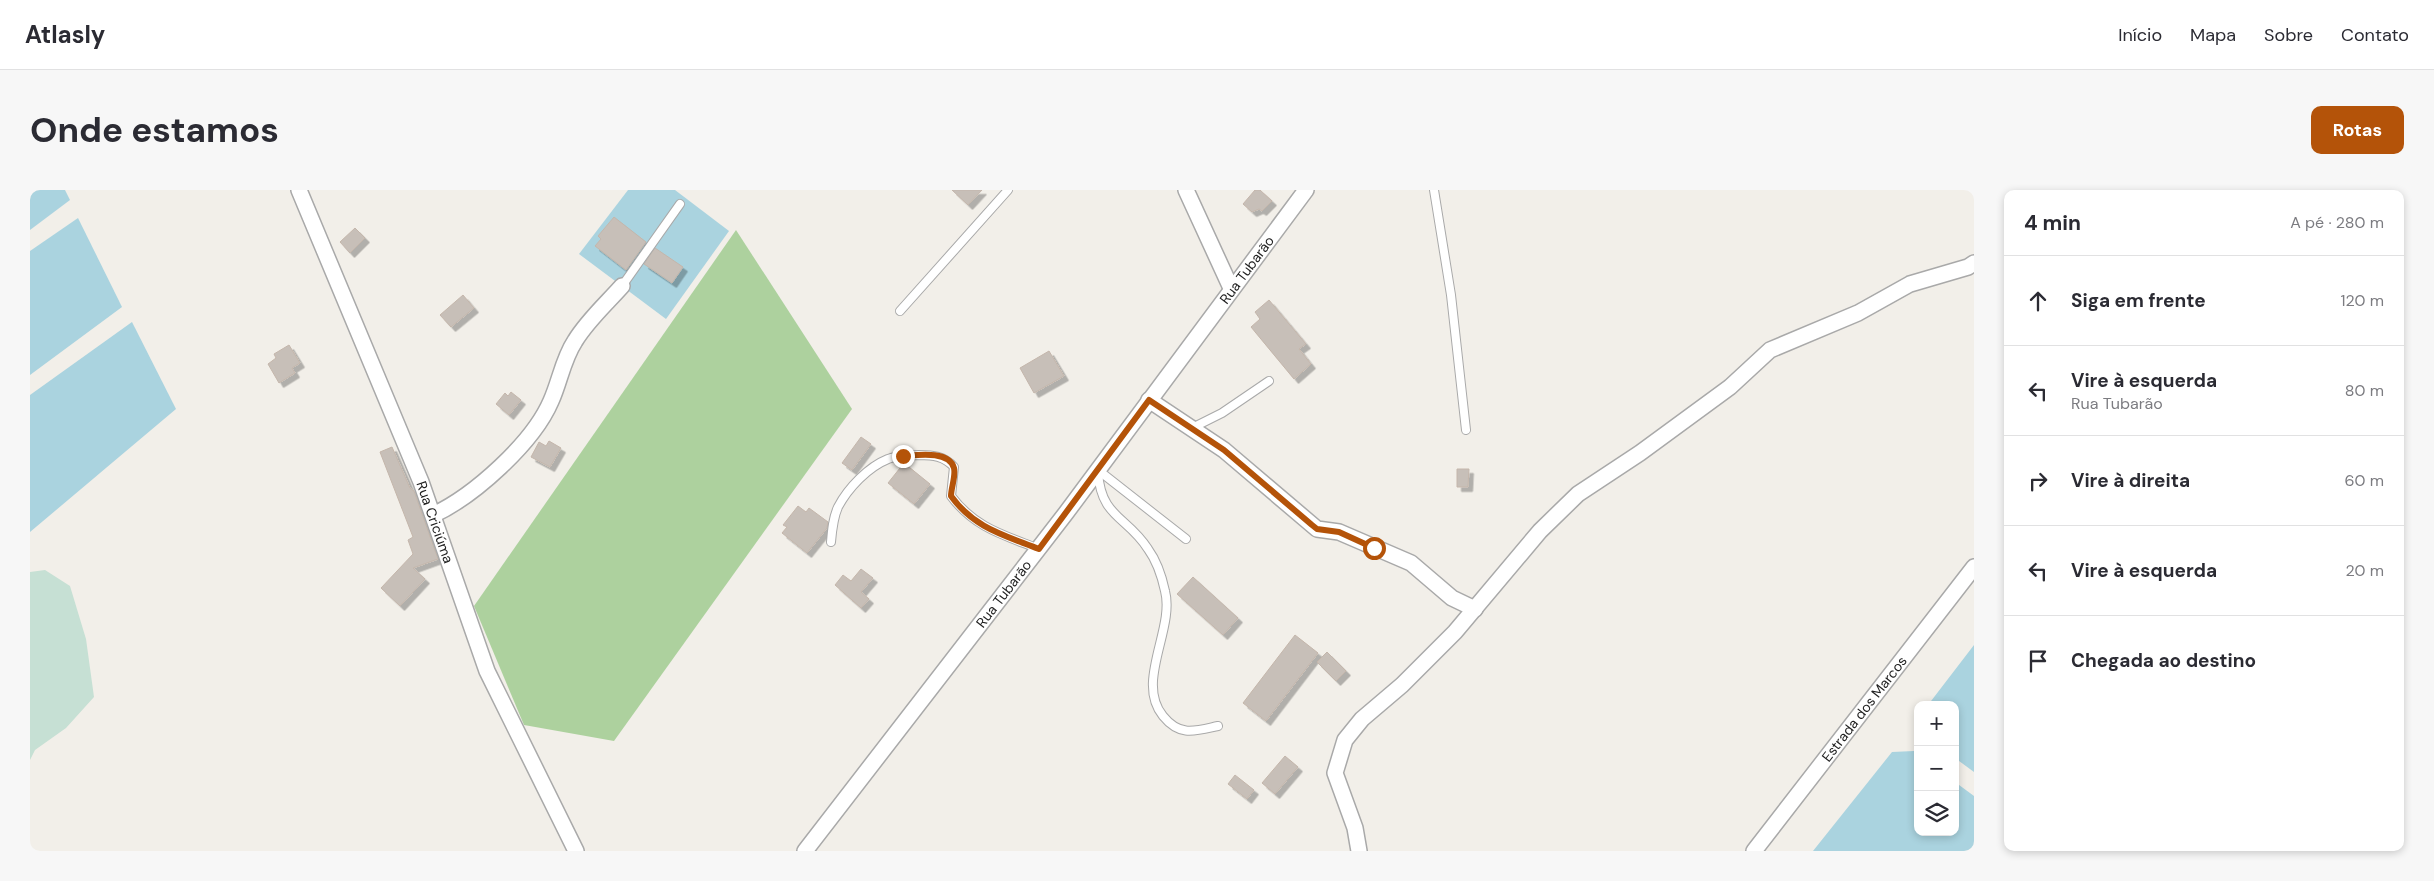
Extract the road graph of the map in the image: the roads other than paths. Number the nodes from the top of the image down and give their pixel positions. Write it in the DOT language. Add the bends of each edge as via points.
graph roads {
  1 [pos="298,190"];
  2 [pos="1008,190"];
  3 [pos="1186,190"];
  4 [pos="1306,190"];
  5 [pos="1434,190"];
  6 [pos="680,204"];
  7 [pos="1972,266"];
  8 [pos="622,286"];
  9 [pos="1231,288"];
  10 [pos="900,311"];
  11 [pos="1269,381"];
  12 [pos="1149,400"];
  13 [pos="1192,428"];
  14 [pos="1466,430"];
  15 [pos="1098,470"];
  16 [pos="433,515"];
  17 [pos="1186,538"];
  18 [pos="832,542"];
  19 [pos="1039,549"];
  20 [pos="1974,567"];
  21 [pos="1475,609"];
  22 [pos="1218,726"];
  23 [pos="813,848"];
  24 [pos="576,851"];
  25 [pos="1359,851"];
  26 [pos="1754,851"];
  1 -- 16 [label="street, Rua Criciúma"];
  2 -- 10 [label="lane"];
  3 -- 9 [label="street"];
  4 -- 9 [label="street, Rua Tubarão"];
  5 -- 14 [label="lane" via="1451,295"];
  6 -- 8 [label="lane"];
  7 -- 21 [label="street" via="1910,284 1858,313 1770,350 1730,387 1578,494 1540,531"];
  8 -- 16 [label="street" via="574,342 551,402 539,423 475,489 455,505"];
  9 -- 12 [label="street, Rua Tubarão"];
  11 -- 13 [label="lane" via="1216,417"];
  12 -- 13 [label="street"];
  12 -- 15 [label="street, Rua Tubarão"];
  13 -- 21 [label="street" via="1224,450 1317,529 1347,535 1411,563 1452,598"];
  15 -- 17 [label="lane"];
  15 -- 19 [label="street, Rua Tubarão"];
  15 -- 22 [label="lane" via="1099,486 1107,507 1148,549 1165,590 1168,606 1153,682 1156,703 1163,716 1175,727 1189,733"];
  16 -- 24 [label="street, Rua Criciúma" via="487,670"];
  18 -- 19 [label="lane" via="838,507 873,467 890,458 934,455 948,460 954,467 951,496 968,516 982,526"];
  19 -- 23 [label="street, Rua Tubarão"];
  20 -- 26 [label="street, Estrada dos Marcos"];
  21 -- 25 [label="street" via="1416,672 1362,719 1345,740 1335,772 1356,828"];
}
